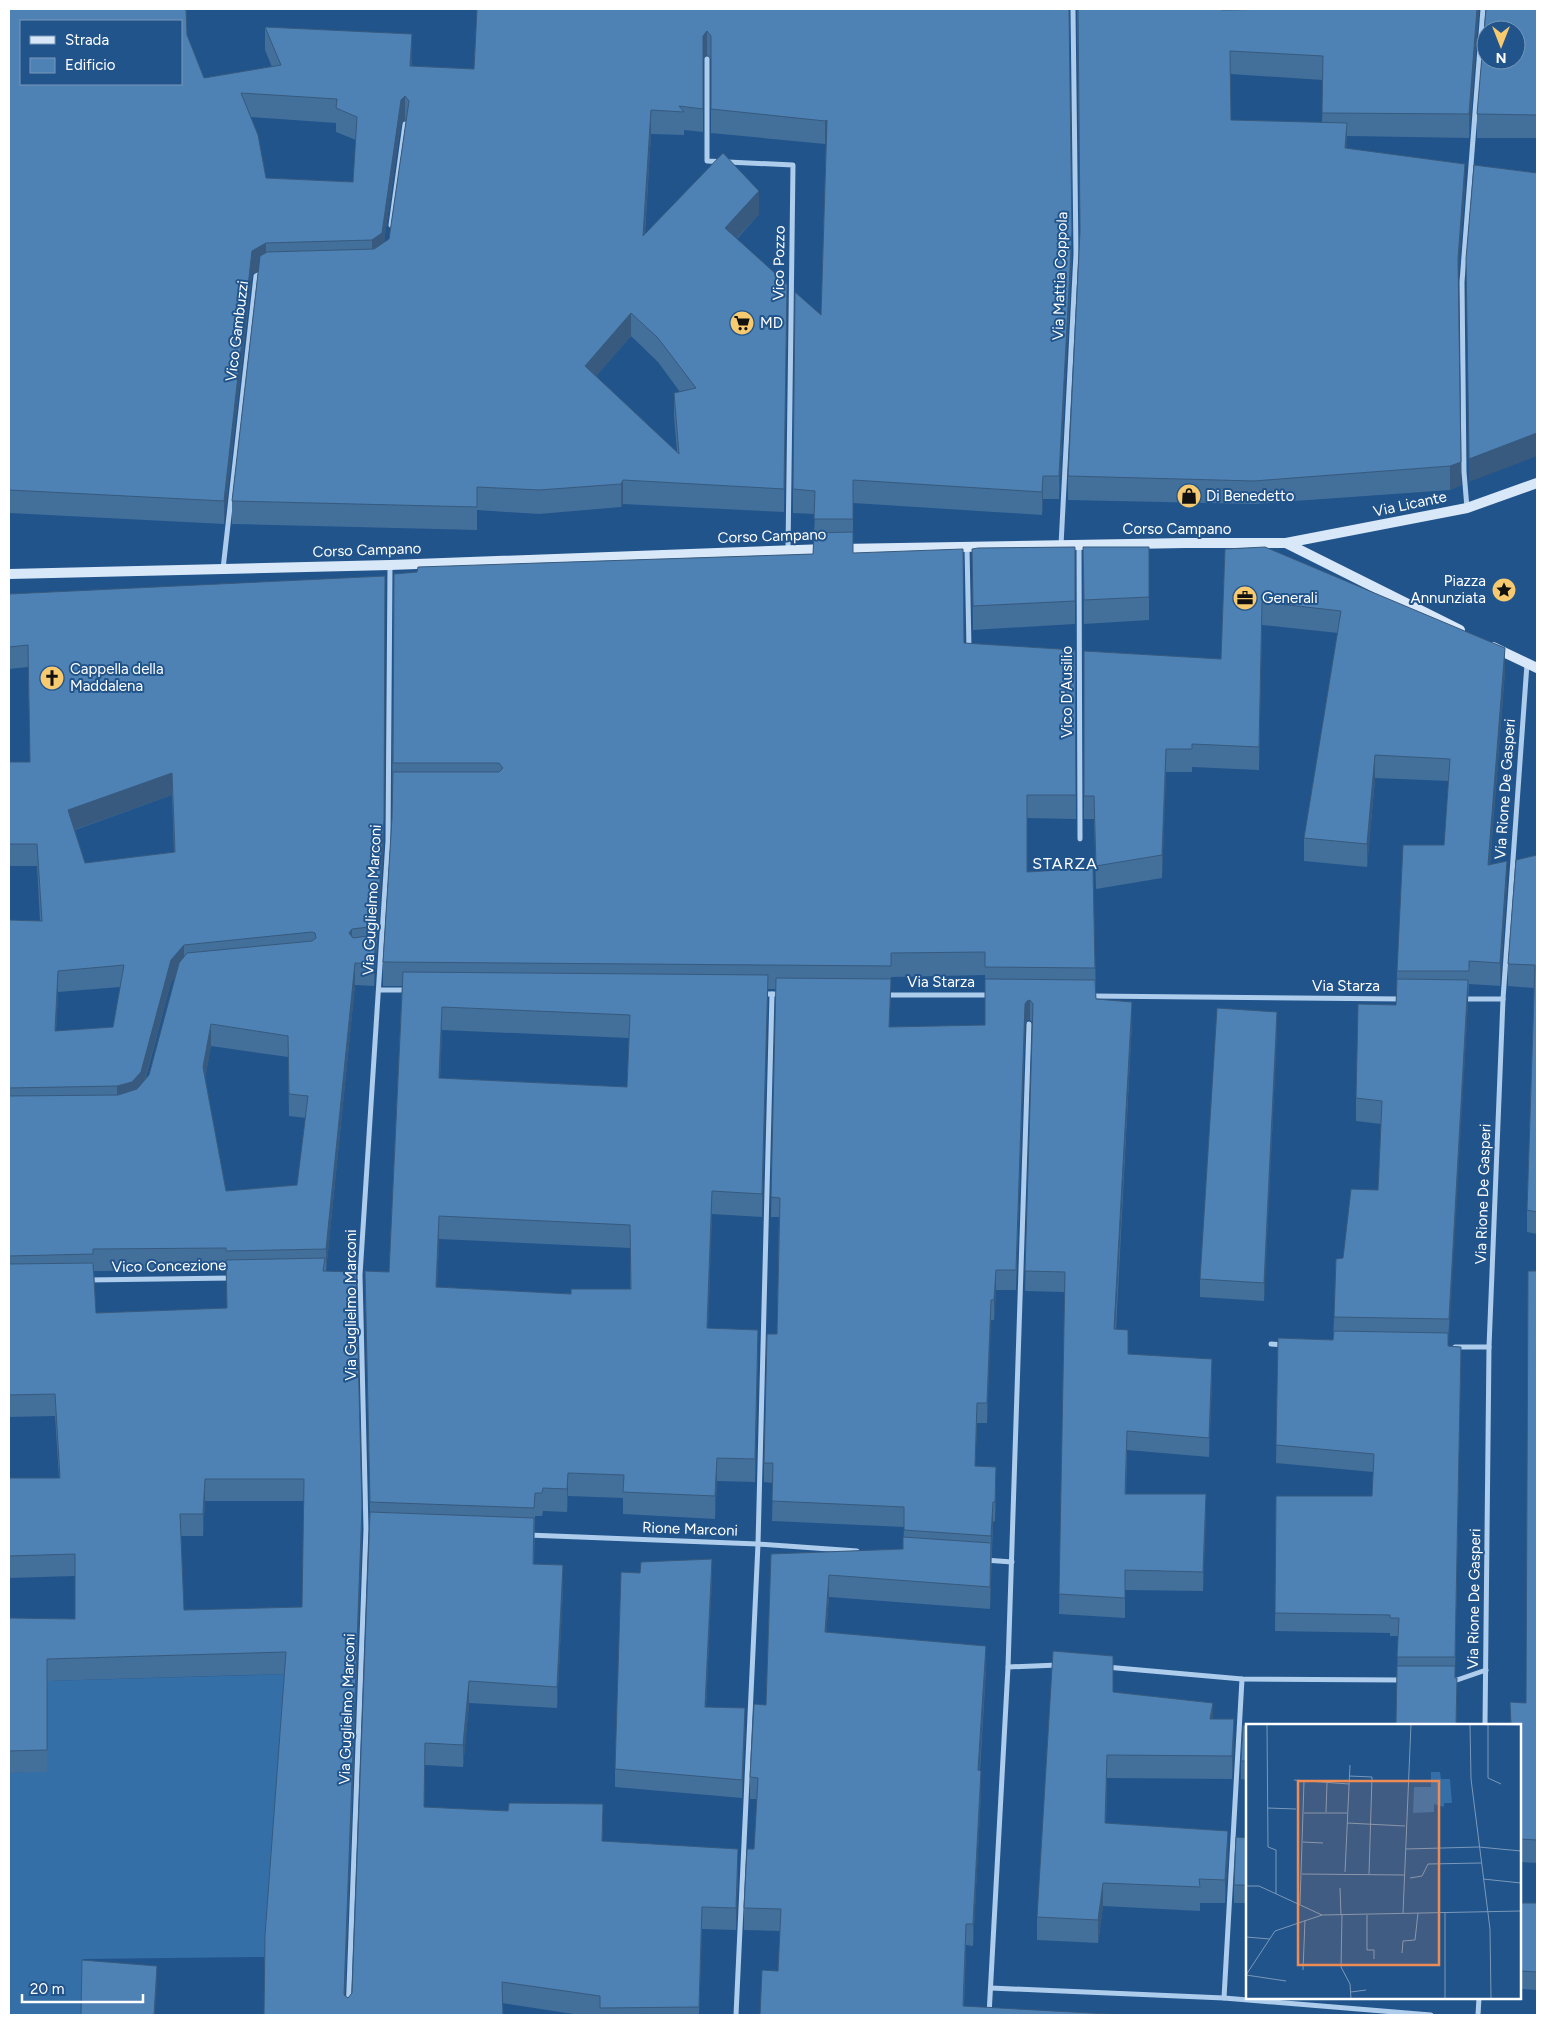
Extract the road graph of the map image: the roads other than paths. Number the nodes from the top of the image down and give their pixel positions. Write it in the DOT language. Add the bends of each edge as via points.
graph roads {
  1 [pos="1073,9"];
  2 [pos="1483,9"];
  3 [pos="707,59"];
  4 [pos="405,124"];
  5 [pos="390,230"];
  6 [pos="266,271"];
  7 [pos="1537,483"];
  8 [pos="1467,508"];
  9 [pos="1286,543"];
  10 [pos="1061,545"];
  11 [pos="1079,545"];
  12 [pos="967,547"];
  13 [pos="788,550"];
  14 [pos="390,565"];
  15 [pos="223,569"];
  16 [pos="9,574"];
  17 [pos="969,659"];
  18 [pos="1527,664"];
  19 [pos="1537,668"];
  20 [pos="389,791"];
  21 [pos="398,791"];
  22 [pos="1080,839"];
  23 [pos="381,952"];
  24 [pos="372,953"];
  25 [pos="379,990"];
  26 [pos="418,990"];
  27 [pos="752,994"];
  28 [pos="772,994"];
  29 [pos="791,994"];
  30 [pos="881,995"];
  31 [pos="1000,995"];
  32 [pos="1089,996"];
  33 [pos="1404,999"];
  34 [pos="1453,999"];
  35 [pos="1502,1000"];
  36 [pos="1029,1024"];
  37 [pos="351,1275"];
  38 [pos="360,1275"];
  39 [pos="243,1278"];
  40 [pos="77,1281"];
  41 [pos="1271,1344"];
  42 [pos="1291,1345"];
  43 [pos="1450,1347"];
  44 [pos="1489,1347"];
  45 [pos="366,1529"];
  46 [pos="376,1529"];
  47 [pos="523,1535"];
  48 [pos="758,1544"];
  49 [pos="865,1552"];
  50 [pos="982,1560"];
  51 [pos="1012,1562"];
  52 [pos="1060,1665"];
  53 [pos="1097,1666"];
  54 [pos="1008,1667"];
  55 [pos="1486,1670"];
  56 [pos="1242,1679"];
  57 [pos="1408,1680"];
  58 [pos="1447,1680"];
  59 [pos="1485,1724"];
  60 [pos="991,1988"];
  61 [pos="1224,1998"];
  62 [pos="1479,1999"];
  63 [pos="348,2015"];
  64 [pos="736,2015"];
  65 [pos="989,2015"];
  66 [pos="1431,2015"];
  67 [pos="1478,2015"];
  1 -- 10 [label="street, Via Mattia Coppola" via="1076,254"];
  2 -- 8 [label="street" via="1462,282"];
  3 -- 13 [label="street, Vico Pozzo" via="707,161 793,165"];
  4 -- 5 [label="street"];
  6 -- 15 [label="street, Vico Gambuzzi" via="256,276"];
  7 -- 8 [label="main road, Via Licante"];
  8 -- 9 [label="main road, Via Licante"];
  9 -- 11 [label="main road, Corso Campano"];
  9 -- 18 [label="main road, Corso Campano"];
  10 -- 11 [label="main road, Corso Campano"];
  10 -- 12 [label="main road, Corso Campano"];
  11 -- 22 [label="street, Vico D'Ausilio"];
  12 -- 13 [label="main road, Corso Campano"];
  12 -- 17 [label="street"];
  13 -- 14 [label="main road, Corso Campano"];
  14 -- 15 [label="main road, Corso Campano"];
  14 -- 20 [label="street, Via Guglielmo Marconi"];
  15 -- 16 [label="main road, Corso Campano"];
  18 -- 19 [label="main road, Corso Campano"];
  18 -- 35 [label="street, Via Rione De Gasperi"];
  20 -- 21 [label="street"];
  20 -- 23 [label="street, Via Guglielmo Marconi"];
  23 -- 24 [label="street"];
  23 -- 25 [label="street, Via Guglielmo Marconi"];
  25 -- 26 [label="street"];
  25 -- 38 [label="street, Via Guglielmo Marconi"];
  27 -- 28 [label="street"];
  28 -- 29 [label="street"];
  28 -- 48 [label="street"];
  30 -- 31 [label="street, Via Starza"];
  32 -- 33 [label="street, Via Starza"];
  34 -- 35 [label="street"];
  35 -- 44 [label="street, Via Rione De Gasperi"];
  36 -- 51 [label="street"];
  37 -- 38 [label="street"];
  38 -- 45 [label="street, Via Guglielmo Marconi"];
  39 -- 40 [label="street, Vico Concezione"];
  41 -- 42 [label="street"];
  43 -- 44 [label="street"];
  44 -- 55 [label="street, Via Rione De Gasperi"];
  45 -- 46 [label="street"];
  45 -- 63 [label="street, Via Guglielmo Marconi"];
  47 -- 48 [label="street, Rione Marconi"];
  48 -- 49 [label="street, Rione Marconi"];
  48 -- 64 [label="street"];
  50 -- 51 [label="street"];
  51 -- 54 [label="street"];
  52 -- 54 [label="street"];
  53 -- 56 [label="street"];
  54 -- 60 [label="street"];
  55 -- 58 [label="street"];
  55 -- 59 [label="street, Via Rione De Gasperi"];
  56 -- 57 [label="street"];
  56 -- 61 [label="street"];
  60 -- 61 [label="street"];
  60 -- 65 [label="street"];
  61 -- 66 [label="street"];
  62 -- 67 [label="street"];
}
